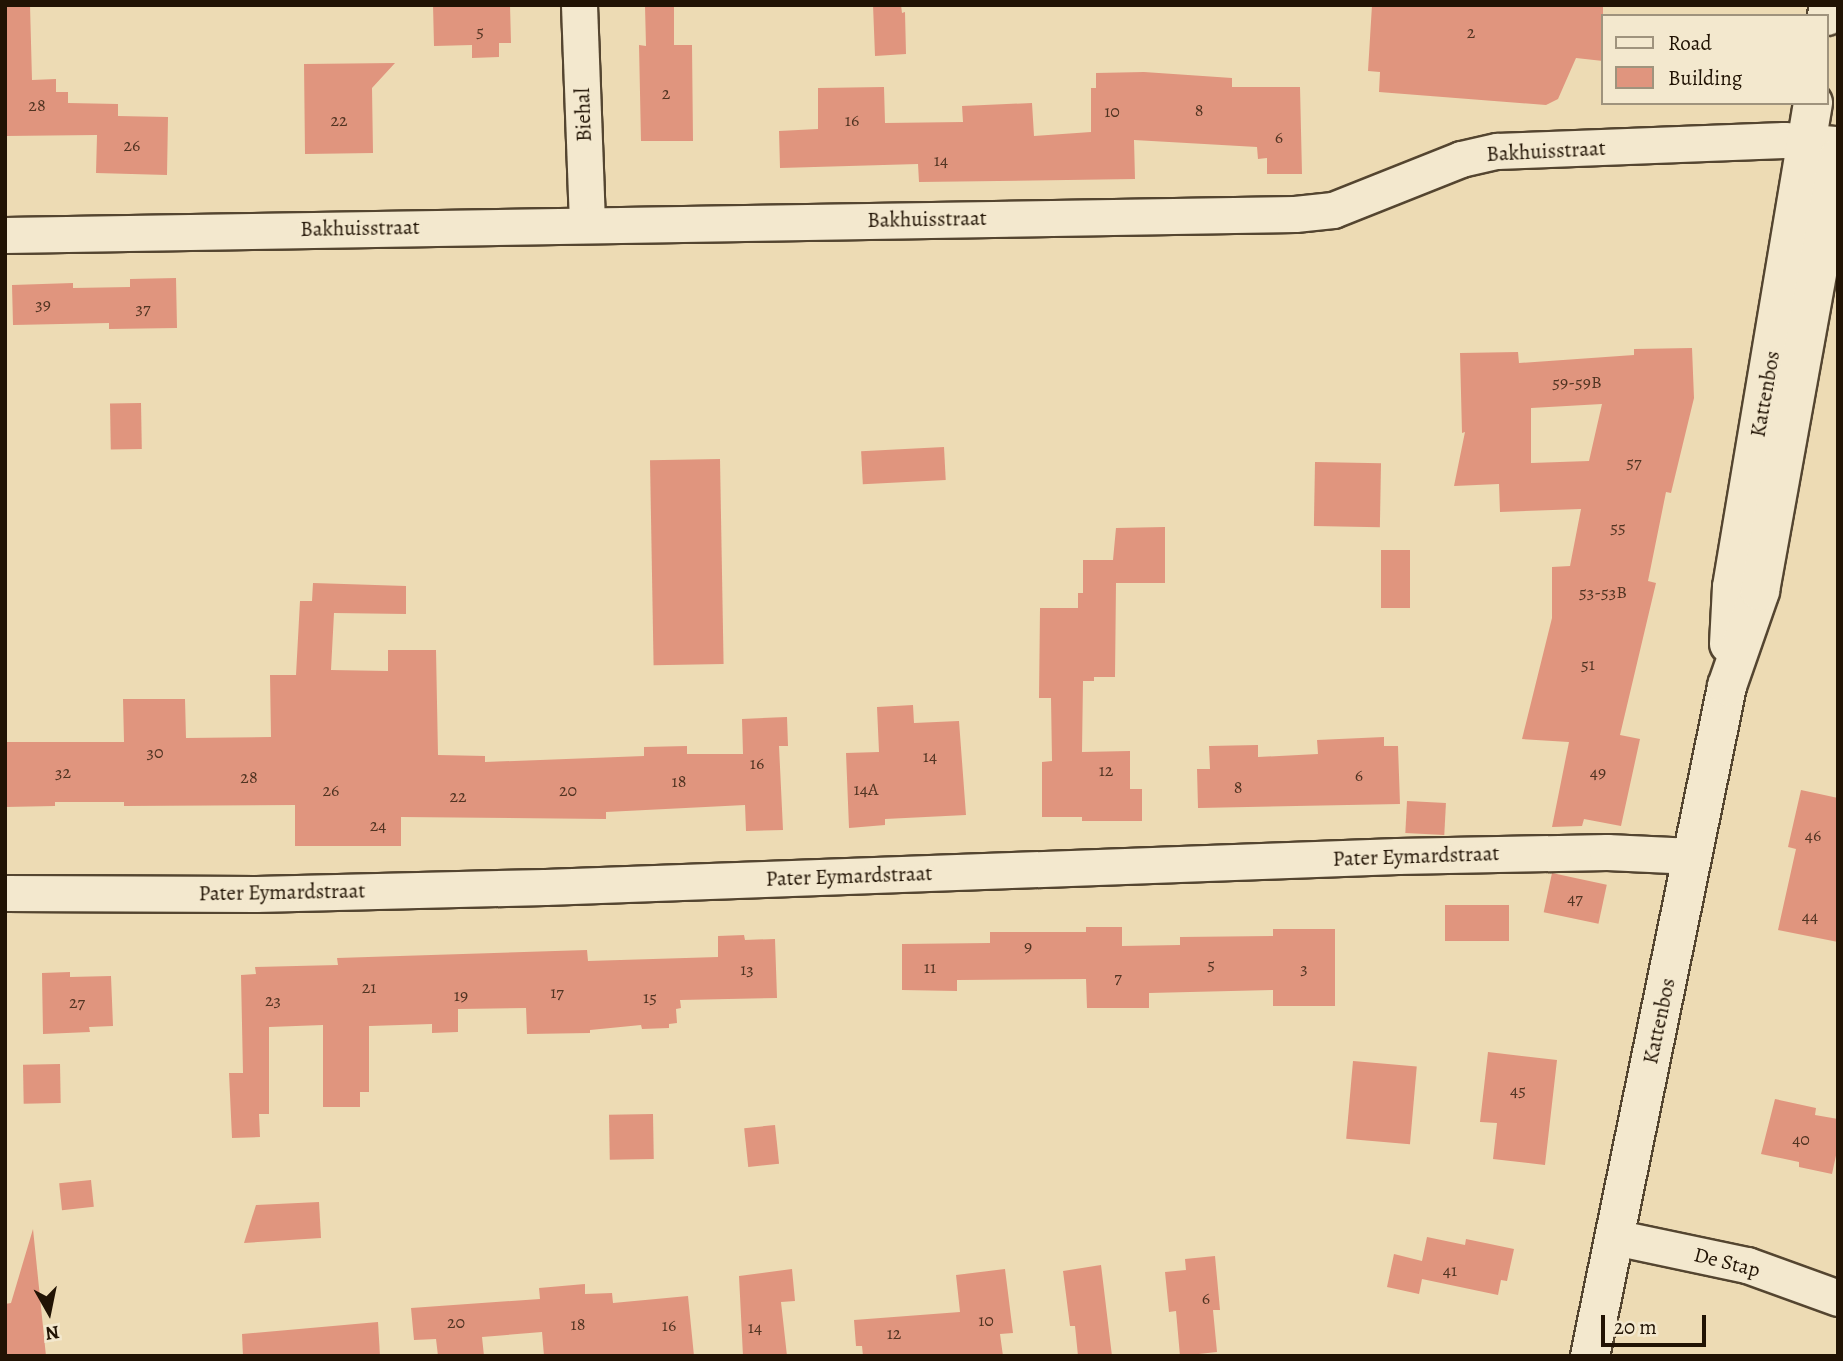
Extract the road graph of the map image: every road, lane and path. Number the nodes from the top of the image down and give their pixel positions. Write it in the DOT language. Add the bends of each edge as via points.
graph roads {
  1 [pos="579,5"];
  2 [pos="1814,105"];
  3 [pos="1828,148"];
  4 [pos="587,225"];
  5 [pos="5,234"];
  6 [pos="1693,856"];
  7 [pos="5,893"];
  8 [pos="1614,1237"];
  9 [pos="1838,1298"];
  10 [pos="1590,1356"];
  1 -- 4 [label="street, Biehal"];
  2 -- 3 [label="main road, Kattenbos"];
  3 -- 4 [label="street, Bakhuisstraat" via="1497,151 1461,159 1334,210 1295,214"];
  3 -- 6 [label="main road, Kattenbos" via="1732,587 1727,685"];
  4 -- 5 [label="street, Bakhuisstraat"];
  6 -- 7 [label="street, Pater Eymardstraat" via="1607,852 1410,856 256,894"];
  6 -- 8 [label="main road, Kattenbos"];
  8 -- 9 [label="street, De Stap" via="1747,1265"];
  8 -- 10 [label="main road, Kattenbos"];
}
